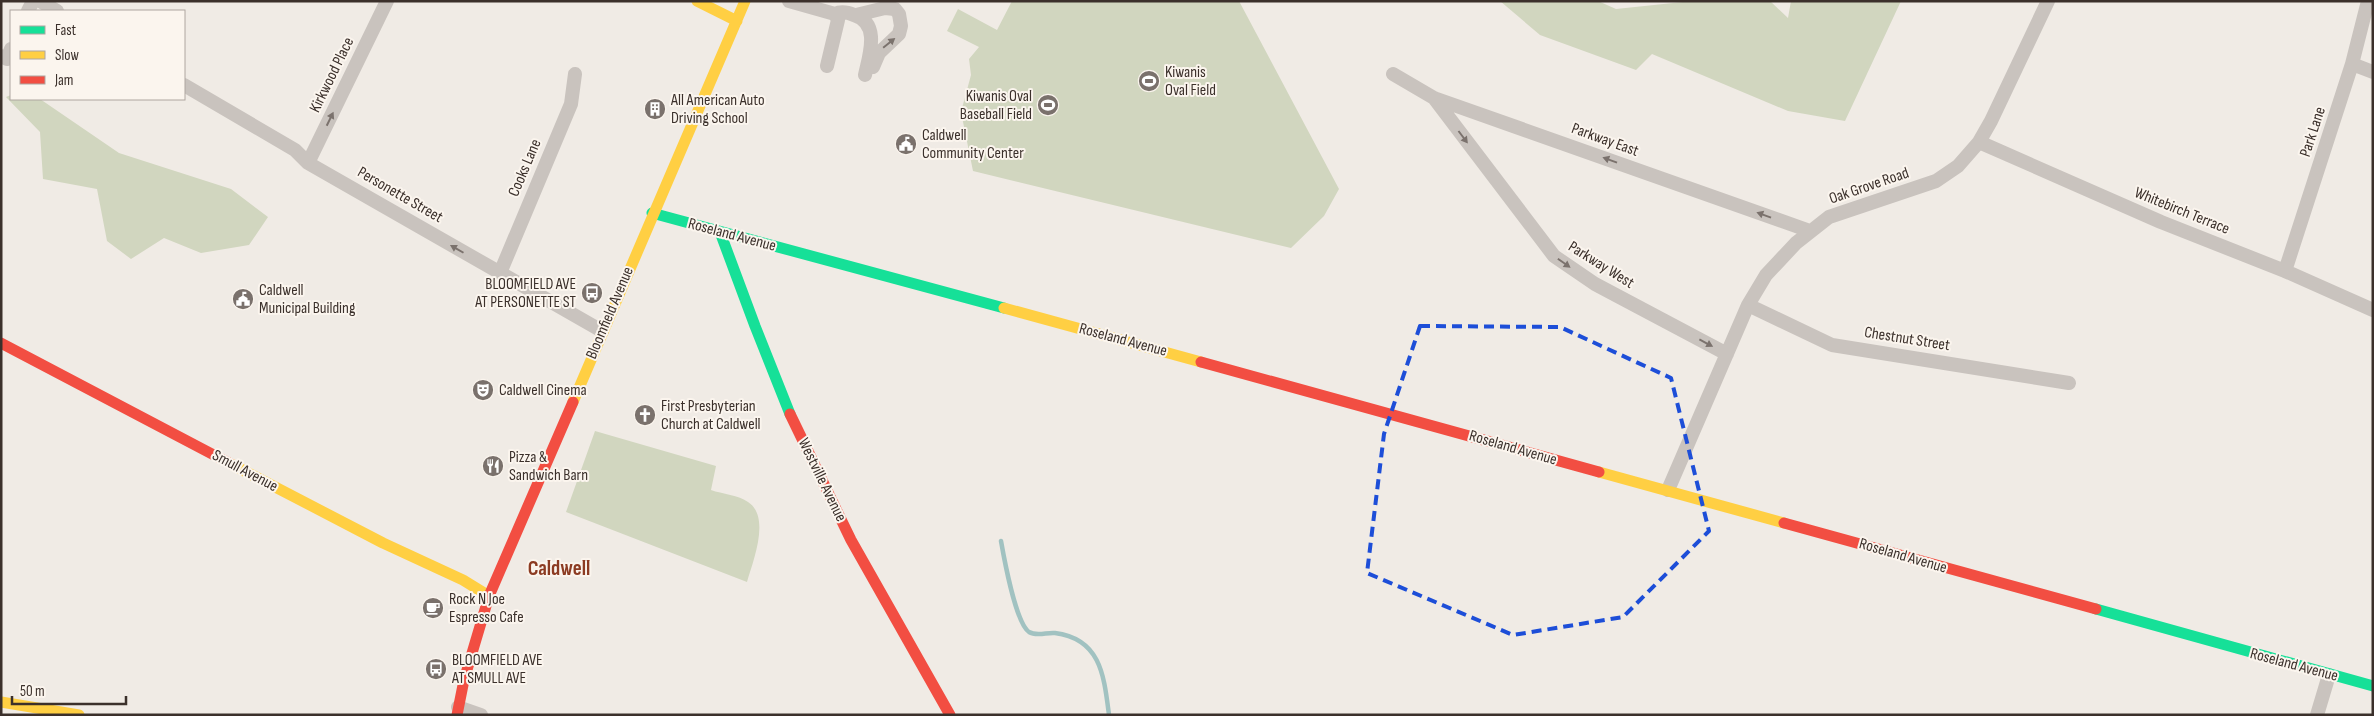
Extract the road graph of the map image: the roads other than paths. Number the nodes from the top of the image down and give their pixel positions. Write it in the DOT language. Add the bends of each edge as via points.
graph roads {
  1 [pos="40,1"];
  2 [pos="387,1"];
  3 [pos="697,1"];
  4 [pos="745,1"];
  5 [pos="789,1"];
  6 [pos="2048,1"];
  7 [pos="2368,1"];
  8 [pos="896,5"];
  9 [pos="55,10"];
  10 [pos="835,14"];
  11 [pos="856,15"];
  12 [pos="736,21"];
  13 [pos="10,51"];
  14 [pos="1,56"];
  15 [pos="2352,64"];
  16 [pos="827,66"];
  17 [pos="2373,72"];
  18 [pos="575,74"];
  19 [pos="1393,74"];
  20 [pos="185,86"];
  21 [pos="1434,98"];
  22 [pos="1979,142"];
  23 [pos="308,163"];
  24 [pos="652,213"];
  25 [pos="1810,231"];
  26 [pos="720,232"];
  27 [pos="2285,271"];
  28 [pos="500,273"];
  29 [pos="1748,305"];
  30 [pos="2373,310"];
  31 [pos="602,331"];
  32 [pos="1,343"];
  33 [pos="1726,354"];
  34 [pos="2069,383"];
  35 [pos="1668,490"];
  36 [pos="489,596"];
  37 [pos="2329,675"];
  38 [pos="2373,686"];
  39 [pos="1,702"];
  40 [pos="457,711"];
  41 [pos="79,715"];
  42 [pos="482,715"];
  43 [pos="950,715"];
  44 [pos="2317,715"];
  1 -- 9 [label="street"];
  23 -- 2 [label="street, Kirkwood Place, one-way"];
  3 -- 12 [label="main road"];
  4 -- 12 [label="main road, Bloomfield Avenue"];
  5 -- 10 [label="street"];
  6 -- 22 [label="street, Oak Grove Road"];
  7 -- 15 [label="street, Park Lane"];
  8 -- 11 [label="street"];
  11 -- 8 [label="street, one-way" via="867,24 872,38 865,75 875,65 884,47 899,34 901,21"];
  10 -- 11 [label="street"];
  10 -- 16 [label="street" via="838,20"];
  12 -- 24 [label="main road, Bloomfield Avenue"];
  13 -- 14 [label="street" via="7,58"];
  15 -- 17 [label="street"];
  15 -- 27 [label="street, Park Lane"];
  18 -- 28 [label="street, Cooks Lane" via="571,104"];
  19 -- 21 [label="street, Parkway East"];
  20 -- 23 [label="street, Personette Street" via="295,150"];
  25 -- 21 [label="street, Parkway East, one-way"];
  21 -- 33 [label="street, Parkway West, one-way" via="1554,256 1595,284"];
  22 -- 25 [label="street, Oak Grove Road" via="1958,166 1936,181 1830,217"];
  22 -- 27 [label="street, Whitebirch Terrace" via="2161,222"];
  28 -- 23 [label="street, Personette Street, one-way"];
  24 -- 26 [label="main road, Roseland Avenue"];
  24 -- 31 [label="main road, Bloomfield Avenue"];
  25 -- 29 [label="street, Oak Grove Road" via="1778,260"];
  26 -- 35 [label="main road, Roseland Avenue"];
  26 -- 43 [label="main road, Westville Avenue" via="748,311 820,479"];
  27 -- 30 [label="street, Whitebirch Terrace"];
  28 -- 31 [label="street, Personette Street"];
  29 -- 33 [label="street, Oak Grove Road"];
  29 -- 34 [label="street, Chestnut Street" via="1832,345"];
  31 -- 36 [label="main road, Bloomfield Avenue"];
  32 -- 36 [label="main road, Smull Avenue"];
  33 -- 35 [label="street, Oak Grove Road"];
  35 -- 37 [label="main road, Roseland Avenue"];
  36 -- 40 [label="main road, Bloomfield Avenue"];
  37 -- 38 [label="main road, Roseland Avenue"];
  37 -- 44 [label="street"];
  39 -- 41 [label="main road"];
  40 -- 42 [label="street"];
}
